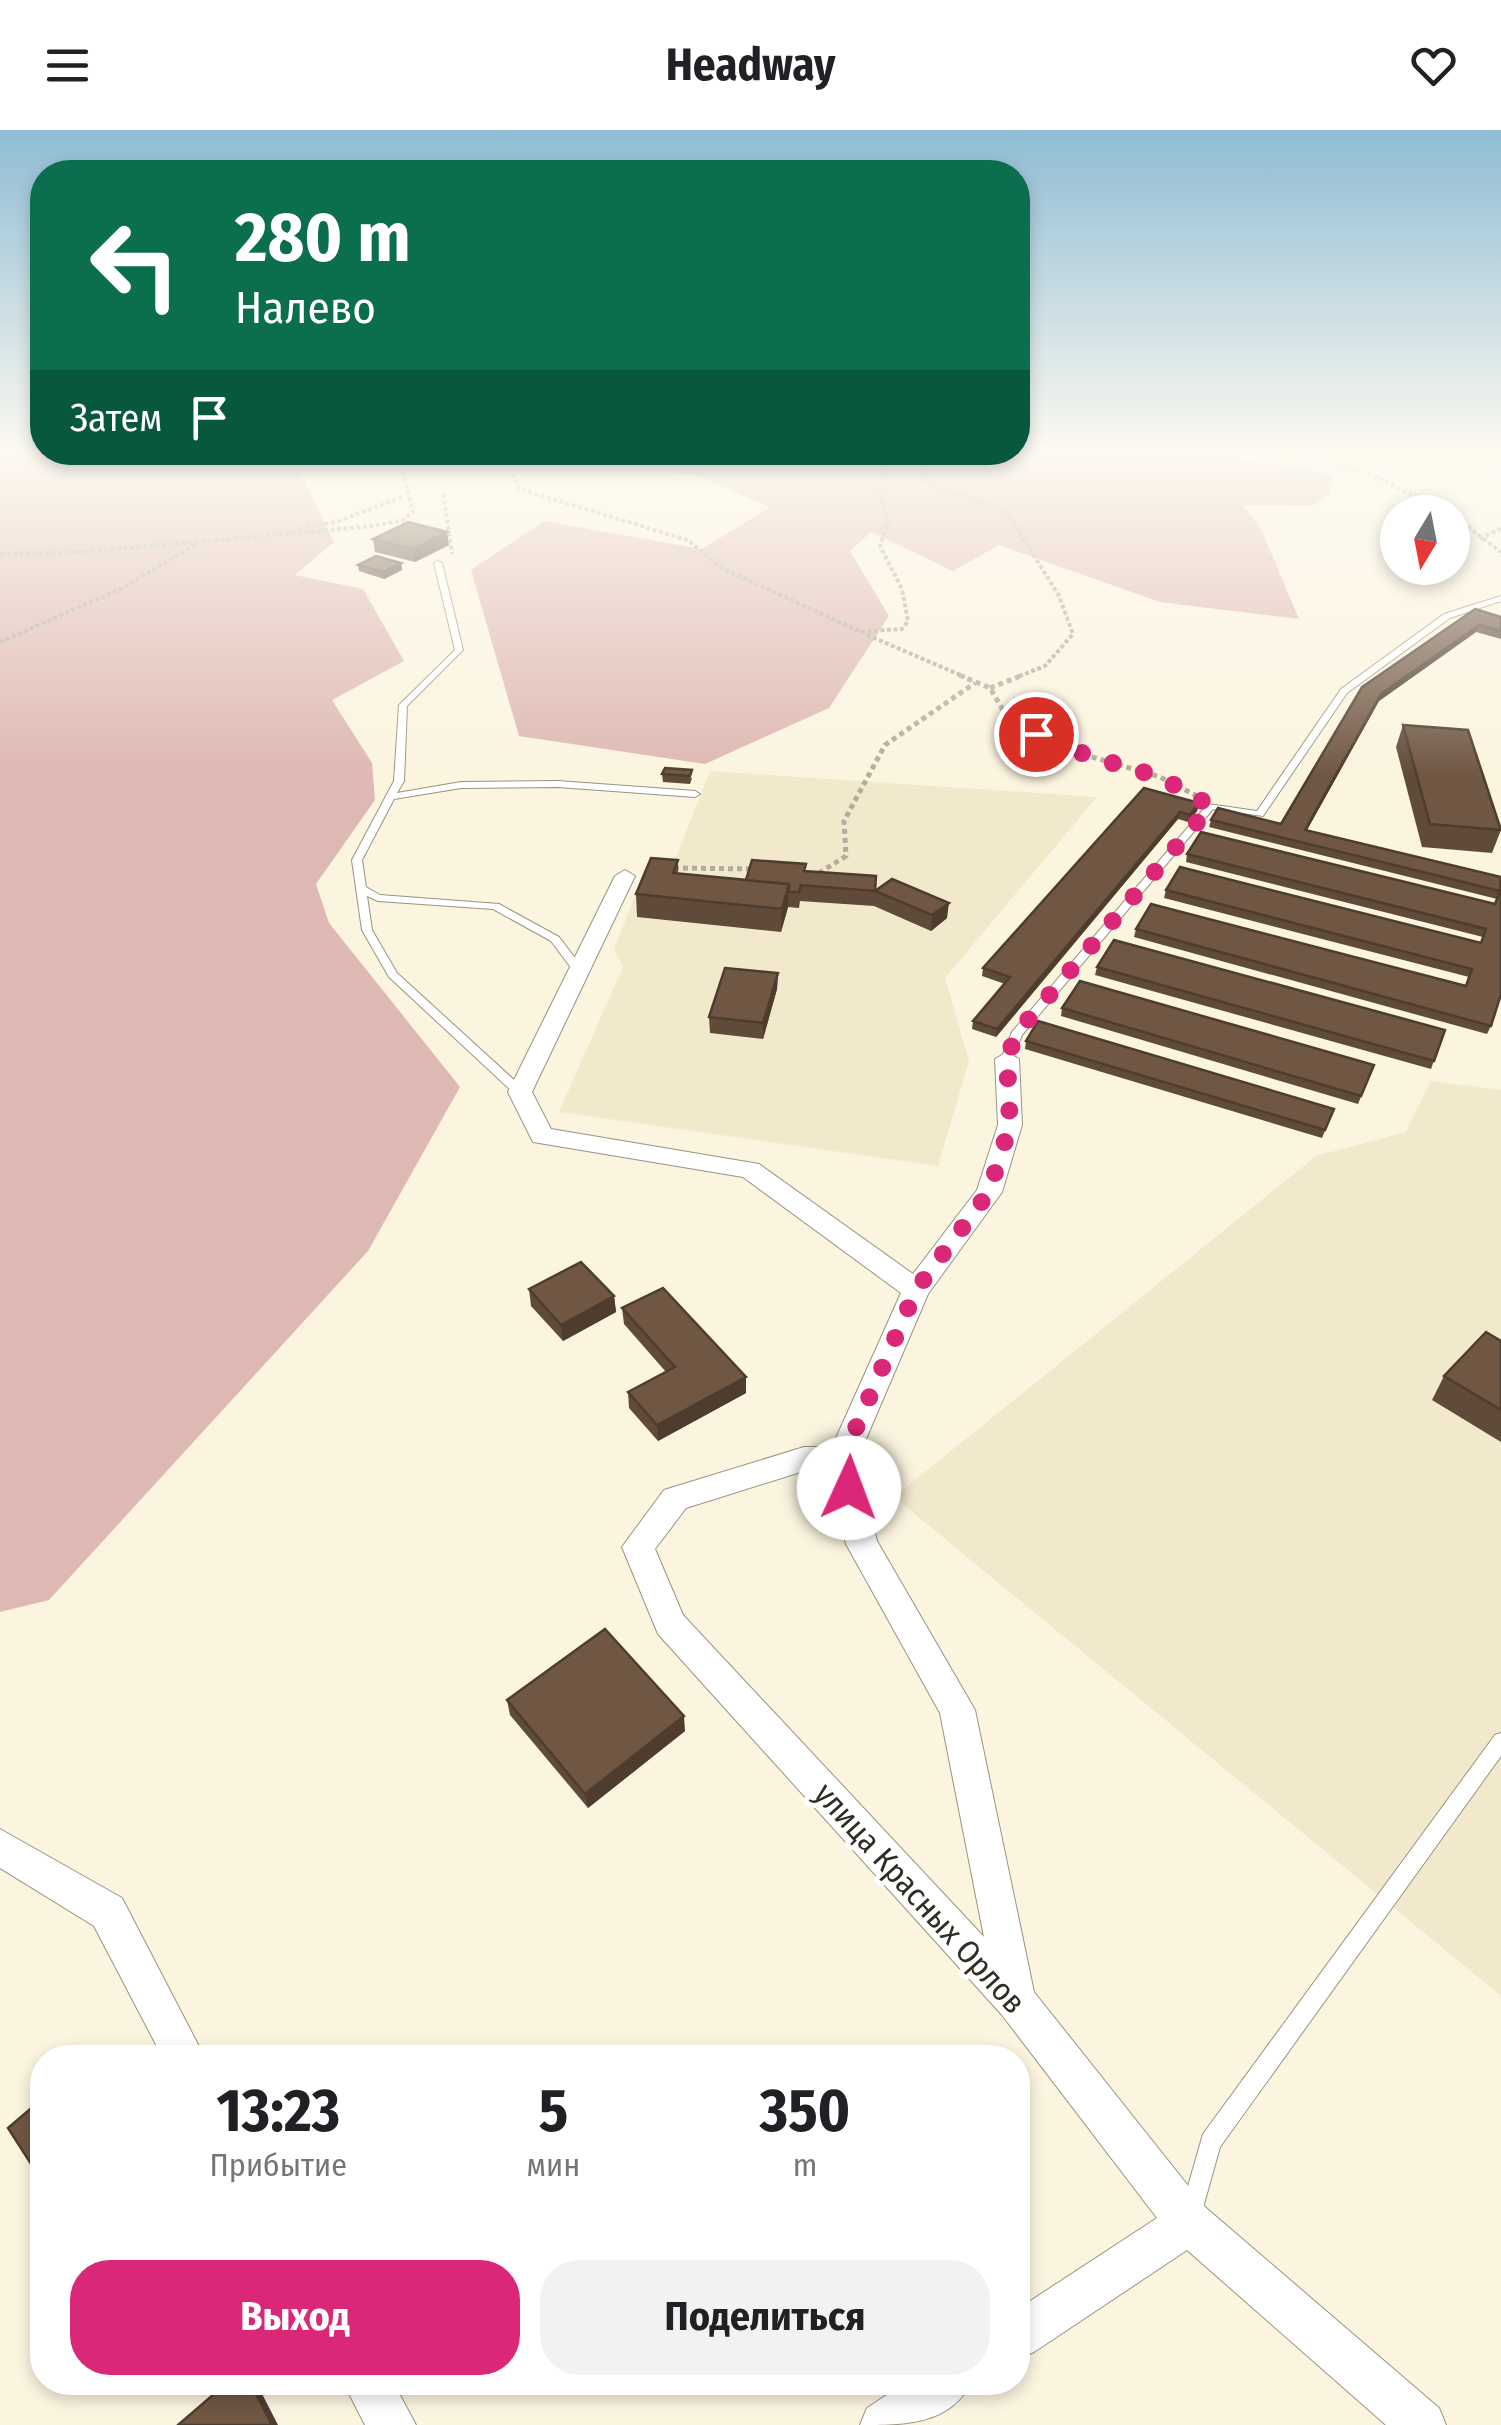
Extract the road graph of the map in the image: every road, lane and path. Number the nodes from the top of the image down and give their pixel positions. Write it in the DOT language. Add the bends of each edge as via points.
graph roads {
  1 [pos="164,563"];
  2 [pos="438,563"];
  3 [pos="716,563"];
  4 [pos="889,563"];
  5 [pos="1038,563"];
  6 [pos="1501,598"];
  7 [pos="861,632"];
  8 [pos="0,642"];
  9 [pos="975,683"];
  10 [pos="990,688"];
  11 [pos="695,794"];
  12 [pos="390,797"];
  13 [pos="1211,806"];
  14 [pos="768,870"];
  15 [pos="804,872"];
  16 [pos="625,876"];
  17 [pos="361,889"];
  18 [pos="579,972"];
  19 [pos="1007,1059"];
  20 [pos="520,1092"];
  21 [pos="916,1290"];
  22 [pos="842,1460"];
  23 [pos="670,1624"];
  24 [pos="1501,1741"];
  25 [pos="0,1847"];
  26 [pos="1016,2001"];
  27 [pos="177,2045"];
  28 [pos="1189,2223"];
  29 [pos="1030,2328"];
  30 [pos="374,2395"];
  31 [pos="929,2395"];
  32 [pos="392,2425"];
  33 [pos="884,2425"];
  34 [pos="1422,2425"];
  1 -- 8 [label="path"];
  2 -- 12 [label="lane" via="458,650 403,705 399,780"];
  3 -- 7 [label="path"];
  4 -- 7 [label="path" via="908,621 902,629"];
  5 -- 10 [label="path" via="1073,634 1045,666"];
  6 -- 13 [label="lane" via="1447,616 1344,691 1260,814"];
  7 -- 9 [label="path"];
  9 -- 10 [label="path"];
  9 -- 15 [label="path" via="884,745 844,821 846,856 823,873"];
  10 -- 13 [label="path" via="1010,722 1160,777"];
  11 -- 12 [label="lane" via="558,784 461,785"];
  12 -- 17 [label="lane" via="357,860"];
  13 -- 19 [label="lane" via="1016,1034"];
  14 -- 16 [label="path" via="648,867"];
  16 -- 18 [label="street"];
  17 -- 18 [label="lane" via="378,898 495,906 555,940"];
  17 -- 20 [label="lane" via="368,930 393,975"];
  18 -- 20 [label="street"];
  19 -- 21 [label="street" via="1010,1125 989,1192"];
  20 -- 21 [label="street" via="542,1136 750,1170"];
  21 -- 22 [label="street"];
  22 -- 23 [label="lane" via="804,1459 675,1499 638,1547"];
  22 -- 26 [label="street" via="862,1544 956,1710"];
  23 -- 26 [label="street, улица Красных Орлов"];
  24 -- 28 [label="lane" via="1210,2142"];
  25 -- 27 [label="street" via="108,1912"];
  26 -- 28 [label="street, улица Красных Орлов"];
  28 -- 29 [label="street"];
  28 -- 34 [label="street, улица Красных Орлов"];
  30 -- 32 [label="street"];
  31 -- 33 [label="street"];
}
